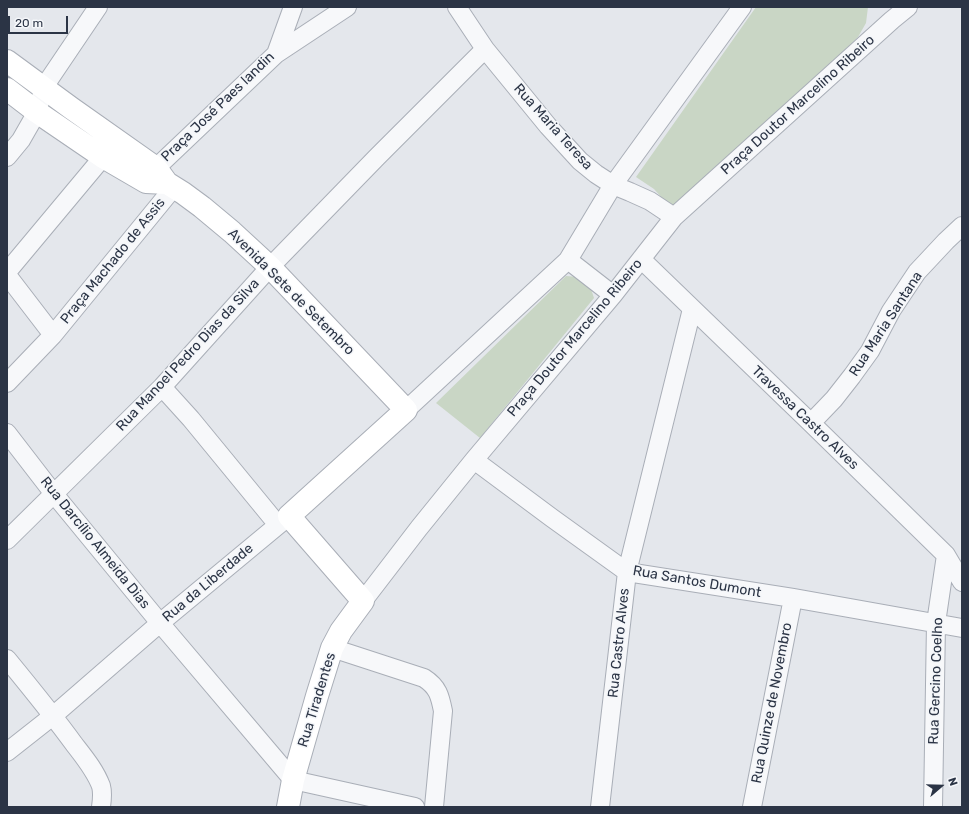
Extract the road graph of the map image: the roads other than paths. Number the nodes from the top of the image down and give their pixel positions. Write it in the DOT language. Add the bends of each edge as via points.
graph roads {
  1 [pos="98,7"];
  2 [pos="293,7"];
  3 [pos="347,7"];
  4 [pos="457,7"];
  5 [pos="742,7"];
  6 [pos="908,7"];
  7 [pos="891,13"];
  8 [pos="485,49"];
  9 [pos="276,54"];
  10 [pos="10,71"];
  11 [pos="44,87"];
  12 [pos="7,89"];
  13 [pos="37,112"];
  14 [pos="7,157"];
  15 [pos="103,157"];
  16 [pos="161,180"];
  17 [pos="613,185"];
  18 [pos="674,217"];
  19 [pos="962,226"];
  20 [pos="641,259"];
  21 [pos="568,260"];
  22 [pos="270,267"];
  23 [pos="7,272"];
  24 [pos="7,276"];
  25 [pos="613,295"];
  26 [pos="692,309"];
  27 [pos="52,335"];
  28 [pos="7,383"];
  29 [pos="162,387"];
  30 [pos="406,410"];
  31 [pos="811,423"];
  32 [pos="7,433"];
  33 [pos="474,460"];
  34 [pos="54,494"];
  35 [pos="284,520"];
  36 [pos="7,540"];
  37 [pos="946,555"];
  38 [pos="627,572"];
  39 [pos="962,582"];
  40 [pos="793,598"];
  41 [pos="363,601"];
  42 [pos="160,623"];
  43 [pos="936,623"];
  44 [pos="962,628"];
  45 [pos="332,648"];
  46 [pos="7,659"];
  47 [pos="54,715"];
  48 [pos="7,752"];
  49 [pos="293,780"];
  50 [pos="101,807"];
  51 [pos="288,807"];
  52 [pos="415,807"];
  53 [pos="434,807"];
  54 [pos="600,807"];
  55 [pos="752,807"];
  56 [pos="933,807"];
  1 -- 11 [label="street"];
  2 -- 9 [label="street, Praça José Paes landin"];
  3 -- 9 [label="street"];
  4 -- 8 [label="street, Rua Maria Teresa"];
  5 -- 17 [label="street"];
  6 -- 7 [label="street, Praça Doutor Marcelino Ribeiro"];
  7 -- 18 [label="street, Praça Doutor Marcelino Ribeiro"];
  8 -- 17 [label="street, Rua Maria Teresa" via="580,161"];
  8 -- 22 [label="street, Rua Manoel Pedro Dias da Silva"];
  9 -- 16 [label="street, Praça José Paes landin"];
  10 -- 11 [label="main road, Avenida Sete de Setembro"];
  11 -- 13 [label="street"];
  11 -- 16 [label="main road, Avenida Sete de Setembro"];
  12 -- 13 [label="main road, Avenida Sete de Setembro"];
  13 -- 14 [label="street" via="21,140"];
  13 -- 15 [label="main road, Avenida Sete de Setembro"];
  15 -- 16 [label="main road, Avenida Sete de Setembro"];
  15 -- 23 [label="street"];
  16 -- 22 [label="main road, Avenida Sete de Setembro" via="202,207"];
  16 -- 27 [label="street, Praça Machado de Assis"];
  17 -- 18 [label="street, Rua Maria Teresa" via="650,201"];
  17 -- 21 [label="street"];
  18 -- 20 [label="street, Praça Doutor Marcelino Ribeiro"];
  19 -- 31 [label="street, Rua Maria Santana" via="918,272 891,311 870,351 834,399"];
  20 -- 25 [label="street, Praça Doutor Marcelino Ribeiro"];
  20 -- 26 [label="street, Travessa Castro Alves"];
  21 -- 25 [label="street"];
  21 -- 30 [label="street"];
  22 -- 29 [label="street, Rua Manoel Pedro Dias da Silva"];
  22 -- 30 [label="main road, Avenida Sete de Setembro"];
  24 -- 27 [label="street, Praça Machado de Assis"];
  25 -- 33 [label="street, Praça Doutor Marcelino Ribeiro"];
  26 -- 31 [label="street, Travessa Castro Alves"];
  26 -- 38 [label="street, Rua Santos Dumont"];
  27 -- 28 [label="street, Praça Machado de Assis"];
  29 -- 34 [label="street, Rua Manoel Pedro Dias da Silva"];
  29 -- 35 [label="street"];
  30 -- 35 [label="main road, Rua da Liberdade"];
  31 -- 37 [label="street, Travessa Castro Alves"];
  32 -- 34 [label="street, Rua Darcílio Almeida Dias"];
  33 -- 38 [label="street, Rua Castro Alves"];
  33 -- 41 [label="street, Praça Doutor Marcelino Ribeiro"];
  34 -- 36 [label="street, Rua Manoel Pedro Dias da Silva"];
  34 -- 42 [label="street, Rua Darcílio Almeida Dias"];
  35 -- 41 [label="main road"];
  35 -- 42 [label="street, Rua da Liberdade"];
  37 -- 39 [label="street, Travessa Castro Alves"];
  37 -- 43 [label="street, Rua Gercino Coelho"];
  38 -- 40 [label="street, Rua Santos Dumont"];
  38 -- 54 [label="street, Rua Castro Alves"];
  40 -- 43 [label="street, Rua Santos Dumont"];
  40 -- 55 [label="street, Rua Quinze de Novembro"];
  41 -- 45 [label="main road, Rua Tiradentes"];
  42 -- 47 [label="street, Rua da Liberdade"];
  42 -- 49 [label="street, Rua Darcílio Almeida Dias"];
  43 -- 44 [label="street, Rua Santos Dumont"];
  43 -- 56 [label="street, Rua Gercino Coelho"];
  45 -- 49 [label="main road, Rua Tiradentes"];
  45 -- 53 [label="street" via="424,678 436,688 443,711"];
  46 -- 47 [label="street"];
  47 -- 48 [label="street, Rua da Liberdade"];
  47 -- 50 [label="street" via="98,778 103,797"];
  49 -- 51 [label="main road, Rua Tiradentes"];
  49 -- 52 [label="street"];
}
